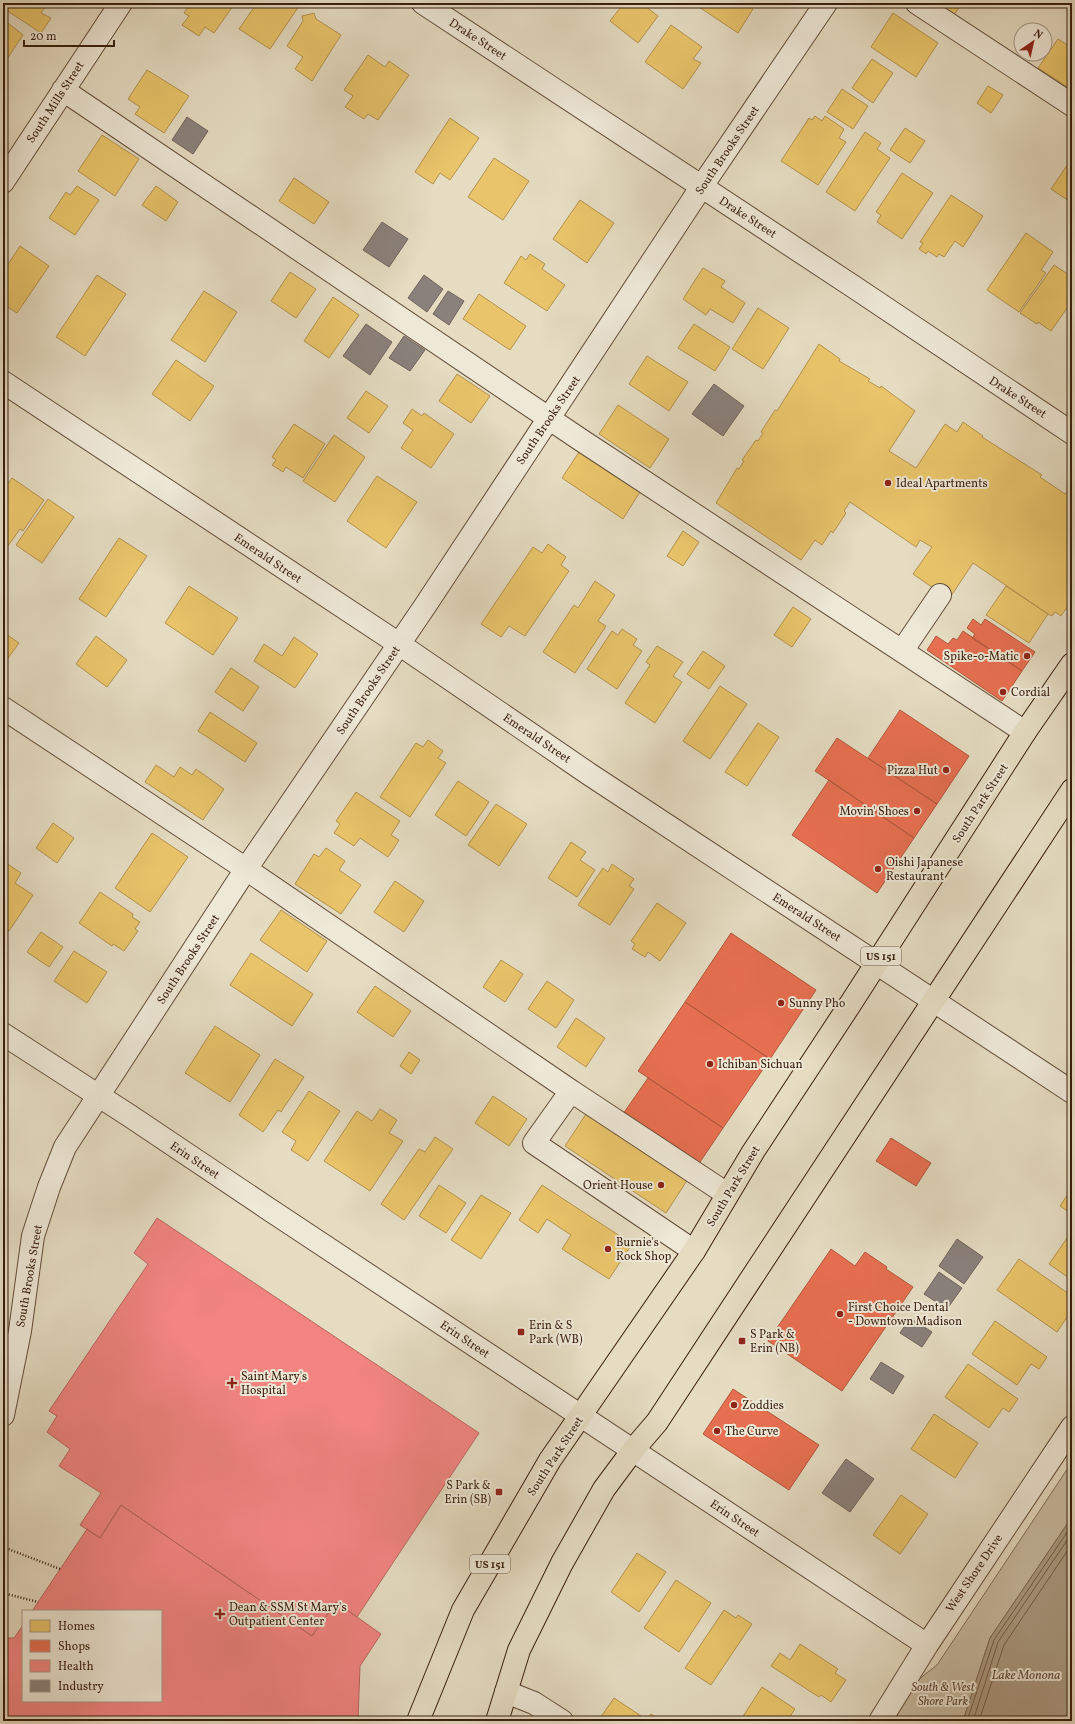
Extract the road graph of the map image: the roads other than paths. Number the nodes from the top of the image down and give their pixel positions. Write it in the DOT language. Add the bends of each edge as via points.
graph roads {
  1 [pos="121,3"];
  2 [pos="423,3"];
  3 [pos="826,3"];
  4 [pos="917,3"];
  5 [pos="63,90"];
  6 [pos="1072,105"];
  7 [pos="3,182"];
  8 [pos="702,186"];
  9 [pos="3,382"];
  10 [pos="550,418"];
  11 [pos="1072,434"];
  12 [pos="940,594"];
  13 [pos="399,644"];
  14 [pos="902,651"];
  15 [pos="1072,664"];
  16 [pos="3,708"];
  17 [pos="1025,732"];
  18 [pos="1072,790"];
  19 [pos="246,869"];
  20 [pos="876,964"];
  21 [pos="934,1001"];
  22 [pos="3,1034"];
  23 [pos="570,1091"];
  24 [pos="1072,1092"];
  25 [pos="98,1095"];
  26 [pos="727,1194"];
  27 [pos="694,1251"];
  28 [pos="3,1415"];
  29 [pos="580,1416"];
  30 [pos="1072,1427"];
  31 [pos="632,1450"];
  32 [pos="927,1645"];
  33 [pos="506,1692"];
  34 [pos="418,1721"];
  35 [pos="497,1721"];
  36 [pos="562,1721"];
  37 [pos="880,1721"];
  1 -- 5 [label="street, South Mills Street"];
  2 -- 8 [label="street, Drake Street"];
  3 -- 8 [label="street, South Brooks Street"];
  4 -- 6 [label="street"];
  5 -- 7 [label="street, South Mills Street"];
  5 -- 10 [label="street"];
  8 -- 10 [label="street, South Brooks Street"];
  8 -- 11 [label="street, Drake Street"];
  9 -- 13 [label="street, Emerald Street"];
  10 -- 13 [label="street, South Brooks Street"];
  10 -- 14 [label="street"];
  12 -- 14 [label="street"];
  13 -- 19 [label="street, South Brooks Street"];
  13 -- 20 [label="street, Emerald Street" via="589,774"];
  14 -- 17 [label="street"];
  15 -- 17 [label="main road, South Park Street / US 151"];
  16 -- 19 [label="street"];
  17 -- 20 [label="main road, South Park Street / US 151"];
  18 -- 21 [label="main road"];
  19 -- 23 [label="street"];
  19 -- 25 [label="street, South Brooks Street"];
  20 -- 21 [label="street, Emerald Street"];
  20 -- 26 [label="main road, South Park Street / US 151"];
  21 -- 24 [label="street, Emerald Street"];
  21 -- 31 [label="main road" via="657,1422"];
  22 -- 25 [label="street, Erin Street"];
  23 -- 26 [label="street"];
  23 -- 27 [label="street" via="534,1143"];
  25 -- 28 [label="street, South Brooks Street" via="65,1147 33,1236 20,1331"];
  25 -- 29 [label="street, Erin Street"];
  26 -- 27 [label="main road, South Park Street / US 151"];
  27 -- 29 [label="main road, South Park Street / US 151"];
  29 -- 31 [label="street, Erin Street"];
  29 -- 34 [label="main road, South Park Street / US 151" via="550,1460 463,1610"];
  30 -- 32 [label="street, West Shore Drive"];
  31 -- 32 [label="street, Erin Street"];
  31 -- 33 [label="main road" via="604,1490 562,1563 519,1650"];
  32 -- 37 [label="street, West Shore Drive"];
  33 -- 35 [label="main road"];
  33 -- 36 [label="street" via="534,1703"];
}
